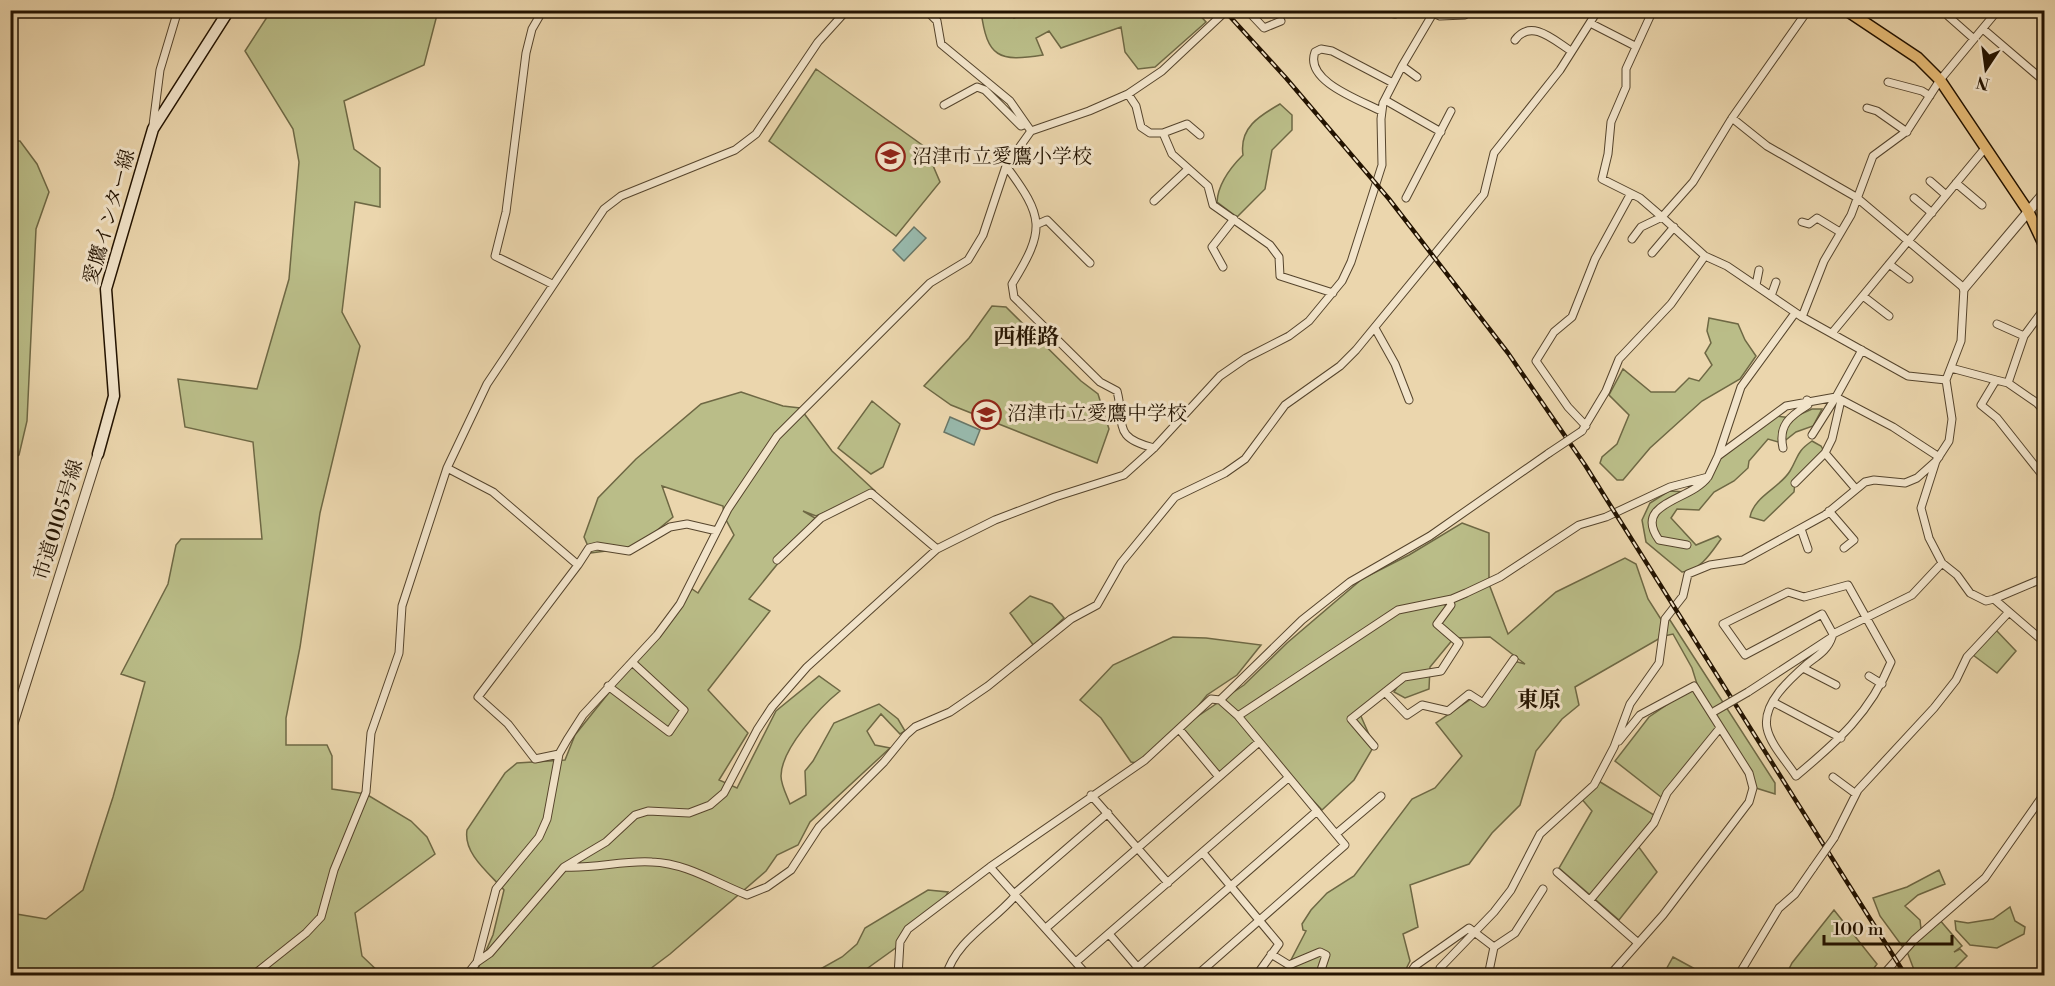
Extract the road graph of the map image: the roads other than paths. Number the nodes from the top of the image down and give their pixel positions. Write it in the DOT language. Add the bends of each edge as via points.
graph roads {
  1 [pos="13,10"];
  2 [pos="178,10"];
  3 [pos="229,10"];
  4 [pos="543,10"];
  5 [pos="847,10"];
  6 [pos="926,10"];
  7 [pos="1227,10"];
  8 [pos="1247,10"];
  9 [pos="1375,10"];
  10 [pos="1402,10"];
  11 [pos="1598,10"];
  12 [pos="1653,10"];
  13 [pos="1808,10"];
  14 [pos="1846,10"];
  15 [pos="1949,10"];
  16 [pos="1998,10"];
  17 [pos="2041,10"];
  18 [pos="1434,12"];
  19 [pos="2044,14"];
  20 [pos="1465,15"];
  21 [pos="10,21"];
  22 [pos="1281,21"];
  23 [pos="1590,23"];
  24 [pos="1983,29"];
  25 [pos="1974,39"];
  26 [pos="1515,40"];
  27 [pos="1635,46"];
  28 [pos="1571,51"];
  29 [pos="1402,66"];
  30 [pos="1417,76"];
  31 [pos="1940,80"];
  32 [pos="2044,81"];
  33 [pos="1888,82"];
  34 [pos="1393,83"];
  35 [pos="1128,94"];
  36 [pos="1930,96"];
  37 [pos="1385,100"];
  38 [pos="944,105"];
  39 [pos="1867,108"];
  40 [pos="1381,111"];
  41 [pos="1451,111"];
  42 [pos="1732,118"];
  43 [pos="1026,124"];
  44 [pos="153,129"];
  45 [pos="1031,131"];
  46 [pos="1441,132"];
  47 [pos="1907,132"];
  48 [pos="1164,133"];
  49 [pos="1200,135"];
  50 [pos="1986,147"];
  51 [pos="1006,166"];
  52 [pos="1186,170"];
  53 [pos="1930,181"];
  54 [pos="1956,183"];
  55 [pos="2044,193"];
  56 [pos="1630,195"];
  57 [pos="1946,195"];
  58 [pos="1856,197"];
  59 [pos="1406,198"];
  60 [pos="1914,198"];
  61 [pos="1155,201"];
  62 [pos="1982,205"];
  63 [pos="2028,211"];
  64 [pos="1932,213"];
  65 [pos="1662,217"];
  66 [pos="1234,219"];
  67 [pos="1802,222"];
  68 [pos="1038,224"];
  69 [pos="1674,227"];
  70 [pos="1840,232"];
  71 [pos="1632,239"];
  72 [pos="1908,241"];
  73 [pos="2044,245"];
  74 [pos="1652,253"];
  75 [pos="1705,256"];
  76 [pos="1090,263"];
  77 [pos="1889,264"];
  78 [pos="1223,267"];
  79 [pos="1759,270"];
  80 [pos="1909,279"];
  81 [pos="1776,282"];
  82 [pos="552,284"];
  83 [pos="1756,285"];
  84 [pos="1964,288"];
  85 [pos="1333,293"];
  86 [pos="1771,296"];
  87 [pos="1863,296"];
  88 [pos="2044,309"];
  89 [pos="1795,313"];
  90 [pos="1889,316"];
  91 [pos="1802,317"];
  92 [pos="1997,324"];
  93 [pos="1376,330"];
  94 [pos="1832,333"];
  95 [pos="2024,336"];
  96 [pos="1862,350"];
  97 [pos="1951,368"];
  98 [pos="1946,380"];
  99 [pos="1996,380"];
  100 [pos="2008,383"];
  101 [pos="1838,398"];
  102 [pos="1409,400"];
  103 [pos="1807,400"];
  104 [pos="2044,411"];
  105 [pos="1584,429"];
  106 [pos="1812,435"];
  107 [pos="1154,448"];
  108 [pos="1783,448"];
  109 [pos="1824,453"];
  110 [pos="98,454"];
  111 [pos="1718,456"];
  112 [pos="1937,459"];
  113 [pos="447,468"];
  114 [pos="2044,474"];
  115 [pos="1707,477"];
  116 [pos="1795,483"];
  117 [pos="1855,488"];
  118 [pos="1829,511"];
  119 [pos="1801,529"];
  120 [pos="717,531"];
  121 [pos="1687,545"];
  122 [pos="1844,548"];
  123 [pos="937,549"];
  124 [pos="1808,549"];
  125 [pos="777,560"];
  126 [pos="1942,563"];
  127 [pos="578,565"];
  128 [pos="2044,578"];
  129 [pos="1994,599"];
  130 [pos="1449,600"];
  131 [pos="2008,613"];
  132 [pos="1866,617"];
  133 [pos="1832,635"];
  134 [pos="2044,642"];
  135 [pos="1514,659"];
  136 [pos="632,662"];
  137 [pos="1803,668"];
  138 [pos="1869,676"];
  139 [pos="1882,684"];
  140 [pos="1836,685"];
  141 [pos="608,687"];
  142 [pos="1385,692"];
  143 [pos="1220,700"];
  144 [pos="1773,702"];
  145 [pos="1712,712"];
  146 [pos="1238,716"];
  147 [pos="1179,729"];
  148 [pos="1719,729"];
  149 [pos="10,733"];
  150 [pos="1842,738"];
  151 [pos="1259,742"];
  152 [pos="1374,746"];
  153 [pos="1614,747"];
  154 [pos="559,754"];
  155 [pos="1219,777"];
  156 [pos="1833,777"];
  157 [pos="1288,778"];
  158 [pos="1856,794"];
  159 [pos="2044,794"];
  160 [pos="1091,795"];
  161 [pos="1381,795"];
  162 [pos="1317,812"];
  163 [pos="1107,813"];
  164 [pos="1336,834"];
  165 [pos="1138,846"];
  166 [pos="1203,853"];
  167 [pos="564,867"];
  168 [pos="990,867"];
  169 [pos="1557,872"];
  170 [pos="1168,883"];
  171 [pos="1232,887"];
  172 [pos="1543,889"];
  173 [pos="1015,895"];
  174 [pos="1590,900"];
  175 [pos="1260,920"];
  176 [pos="1046,928"];
  177 [pos="1475,931"];
  178 [pos="1110,935"];
  179 [pos="1637,942"];
  180 [pos="1494,947"];
  181 [pos="1271,954"];
  182 [pos="477,962"];
  183 [pos="1076,962"];
  184 [pos="1138,967"];
  185 [pos="252,975"];
  186 [pos="466,975"];
  187 [pos="898,975"];
  188 [pos="946,975"];
  189 [pos="1088,975"];
  190 [pos="1145,975"];
  191 [pos="1196,975"];
  192 [pos="1256,975"];
  193 [pos="1319,975"];
  194 [pos="1408,975"];
  195 [pos="1437,975"];
  196 [pos="1488,975"];
  197 [pos="1609,975"];
  198 [pos="1738,975"];
  199 [pos="1882,975"];
  1 -- 21 [label="street"];
  2 -- 44 [label="street" via="160,70"];
  3 -- 44 [label="main road, 愛鷹インター線"];
  4 -- 82 [label="street" via="532,29 526,53 506,212 495,256"];
  5 -- 82 [label="street" via="818,42 756,134 708,163 621,196 604,209"];
  6 -- 43 [label="street" via="937,21 941,44 1010,101"];
  7 -- 35 [label="street" via="1162,71"];
  8 -- 22 [label="street" via="1264,28"];
  9 -- 10 [label="street" via="1395,14"];
  11 -- 23 [label="street"];
  12 -- 27 [label="street"];
  13 -- 42 [label="street"];
  14 -- 31 [label="main road" via="1918,58"];
  15 -- 25 [label="street" via="1948,16"];
  16 -- 24 [label="street"];
  17 -- 19 [label="street"];
  18 -- 20 [label="street" via="1440,16"];
  18 -- 29 [label="street"];
  23 -- 27 [label="street"];
  23 -- 28 [label="street"];
  24 -- 25 [label="street"];
  24 -- 32 [label="street"];
  25 -- 31 [label="street"];
  26 -- 28 [label="street" via="1530,29"];
  27 -- 56 [label="street" via="1626,69 1623,97 1611,122 1602,179"];
  28 -- 93 [label="street" via="1494,153 1484,194"];
  29 -- 30 [label="street"];
  29 -- 34 [label="street"];
  31 -- 36 [label="street"];
  31 -- 50 [label="main road"];
  33 -- 36 [label="street"];
  34 -- 37 [label="street"];
  34 -- 40 [label="street" via="1332,51 1321,49 1312,59 1314,69 1325,81"];
  35 -- 45 [label="street"];
  35 -- 48 [label="street" via="1136,106 1141,127 1150,133"];
  36 -- 47 [label="street"];
  37 -- 40 [label="street"];
  37 -- 46 [label="street"];
  38 -- 43 [label="street" via="977,87 985,90 1021,126"];
  39 -- 47 [label="street"];
  40 -- 85 [label="street" via="1382,165 1351,262"];
  41 -- 46 [label="street"];
  42 -- 58 [label="street" via="1767,146"];
  42 -- 65 [label="street" via="1693,182"];
  43 -- 45 [label="street"];
  44 -- 110 [label="main road, 愛鷹インター線" via="106,289 114,396"];
  45 -- 51 [label="street"];
  46 -- 59 [label="street"];
  47 -- 58 [label="street" via="1873,156"];
  48 -- 49 [label="street" via="1187,124"];
  48 -- 52 [label="street" via="1172,154"];
  50 -- 54 [label="street"];
  50 -- 63 [label="main road"];
  51 -- 68 [label="street" via="1026,196"];
  51 -- 120 [label="street" via="983,235 968,260 930,283 777,436"];
  52 -- 61 [label="street"];
  52 -- 66 [label="street" via="1208,186 1214,205"];
  53 -- 57 [label="street"];
  54 -- 57 [label="street"];
  54 -- 62 [label="street"];
  55 -- 63 [label="street"];
  56 -- 65 [label="street" via="1640,198"];
  56 -- 105 [label="street" via="1595,259 1572,317 1554,332 1536,361"];
  57 -- 64 [label="street"];
  58 -- 70 [label="street"];
  58 -- 72 [label="street"];
  60 -- 64 [label="street"];
  63 -- 73 [label="main road"];
  63 -- 84 [label="street"];
  64 -- 72 [label="street"];
  65 -- 69 [label="street"];
  65 -- 71 [label="street" via="1641,226"];
  66 -- 78 [label="street" via="1212,247"];
  66 -- 85 [label="street" via="1270,245 1279,257 1280,276"];
  67 -- 70 [label="street" via="1809,225 1817,218"];
  68 -- 76 [label="street" via="1047,220"];
  68 -- 107 [label="street" via="1029,257 1012,284 1014,297 1100,382 1117,391 1120,425 1126,436 1134,443"];
  69 -- 74 [label="street"];
  69 -- 75 [label="street"];
  70 -- 91 [label="street"];
  72 -- 77 [label="street"];
  72 -- 84 [label="street"];
  75 -- 83 [label="street"];
  75 -- 105 [label="street" via="1671,304 1619,359"];
  77 -- 80 [label="street"];
  77 -- 87 [label="street"];
  79 -- 83 [label="street"];
  81 -- 86 [label="street"];
  82 -- 113 [label="street" via="487,384"];
  83 -- 86 [label="street"];
  84 -- 97 [label="street" via="1961,341"];
  85 -- 107 [label="street" via="1309,321 1289,336 1220,376"];
  86 -- 89 [label="street"];
  87 -- 90 [label="street"];
  87 -- 94 [label="street"];
  88 -- 95 [label="street"];
  89 -- 91 [label="street"];
  89 -- 111 [label="street" via="1741,387"];
  91 -- 94 [label="street"];
  92 -- 95 [label="street"];
  93 -- 102 [label="street"];
  93 -- 167 [label="street" via="1340,366 1285,405 1245,459 1175,497 1120,563 1097,605 1071,619 988,687 906,735 819,827 791,870 767,887 747,895 711,877 652,862"];
  94 -- 96 [label="street"];
  95 -- 100 [label="street"];
  96 -- 98 [label="street" via="1908,376"];
  96 -- 101 [label="street"];
  97 -- 98 [label="street"];
  97 -- 99 [label="street"];
  98 -- 112 [label="street" via="1952,419 1949,441"];
  99 -- 100 [label="street"];
  99 -- 114 [label="street" via="1981,405 1997,418"];
  100 -- 104 [label="street"];
  101 -- 103 [label="street"];
  101 -- 106 [label="street"];
  101 -- 109 [label="street" via="1832,439"];
  101 -- 112 [label="street" via="1893,427"];
  103 -- 108 [label="street" via="1808,405 1788,418 1780,437"];
  103 -- 111 [label="street" via="1786,406"];
  105 -- 143 [label="street, bridge" via="1430,536 1350,582 1302,620"];
  107 -- 123 [label="street" via="1124,475 994,520"];
  109 -- 116 [label="street"];
  109 -- 117 [label="street"];
  110 -- 149 [label="street, 市道0105号線"];
  111 -- 115 [label="street"];
  112 -- 117 [label="street" via="1917,478 1905,483 1874,480"];
  112 -- 126 [label="street" via="1921,508 1929,538"];
  113 -- 127 [label="street" via="493,492"];
  113 -- 185 [label="street" via="402,606 399,653 371,734 366,792 334,870 321,917"];
  115 -- 121 [label="street" via="1701,487 1658,507 1652,518 1652,530 1659,540"];
  115 -- 130 [label="street" via="1670,487 1606,517 1579,525 1500,577"];
  117 -- 118 [label="street"];
  118 -- 119 [label="street"];
  118 -- 122 [label="street" via="1854,540"];
  119 -- 124 [label="street"];
  119 -- 153 [label="street" via="1743,560 1688,574 1683,596 1665,619 1659,663 1630,704"];
  120 -- 127 [label="street" via="687,524 670,527 629,550 589,548"];
  120 -- 136 [label="street" via="680,604"];
  123 -- 125 [label="street" via="871,493 821,518"];
  123 -- 167 [label="street" via="807,667 772,708 724,793 710,805 689,813 635,815 606,842"];
  126 -- 129 [label="street" via="1970,593 1986,602"];
  126 -- 132 [label="street" via="1912,595"];
  127 -- 154 [label="street" via="478,697 508,724 535,759"];
  128 -- 129 [label="street"];
  129 -- 131 [label="street"];
  130 -- 142 [label="street" via="1451,604 1437,624 1459,644 1441,671 1404,677"];
  130 -- 146 [label="street" via="1398,610"];
  131 -- 134 [label="street"];
  131 -- 158 [label="street" via="1967,657 1956,680 1934,708"];
  132 -- 133 [label="street"];
  132 -- 133 [label="street" via="1848,585 1804,597 1788,592 1723,624 1745,655 1822,614"];
  132 -- 139 [label="street" via="1892,662"];
  133 -- 137 [label="street" via="1829,646"];
  133 -- 145 [label="street, bridge"];
  135 -- 142 [label="street" via="1483,703 1469,694 1448,711 1422,705 1407,715"];
  136 -- 141 [label="street"];
  136 -- 141 [label="street" via="684,710 669,732"];
  137 -- 140 [label="street"];
  137 -- 144 [label="street" via="1788,679"];
  138 -- 139 [label="street"];
  139 -- 150 [label="street" via="1874,700"];
  141 -- 154 [label="street" via="583,715"];
  142 -- 152 [label="street" via="1351,719"];
  143 -- 146 [label="street"];
  143 -- 147 [label="street" via="1211,699"];
  144 -- 150 [label="street"];
  144 -- 150 [label="street" via="1766,721 1767,731 1796,776"];
  145 -- 148 [label="street"];
  145 -- 153 [label="street" via="1694,686 1641,715"];
  146 -- 151 [label="street"];
  147 -- 155 [label="street"];
  147 -- 160 [label="street" via="1145,760"];
  148 -- 174 [label="street" via="1666,793 1654,823"];
  148 -- 179 [label="street" via="1749,773 1753,788 1749,802 1663,915"];
  151 -- 155 [label="street"];
  151 -- 157 [label="street"];
  153 -- 177 [label="street" via="1594,785 1540,834 1511,890"];
  154 -- 182 [label="street" via="547,819 539,837 496,889"];
  155 -- 165 [label="street"];
  156 -- 158 [label="street"];
  157 -- 162 [label="street"];
  157 -- 166 [label="street"];
  158 -- 198 [label="street, bridge" via="1834,838 1795,894 1779,908"];
  159 -- 199 [label="street" via="1984,878 1914,940"];
  160 -- 163 [label="street"];
  160 -- 168 [label="street"];
  161 -- 164 [label="street"];
  162 -- 164 [label="street"];
  162 -- 171 [label="street"];
  163 -- 165 [label="street"];
  163 -- 173 [label="street"];
  164 -- 175 [label="street" via="1345,845"];
  165 -- 170 [label="street"];
  165 -- 176 [label="street"];
  166 -- 170 [label="street"];
  166 -- 171 [label="street"];
  167 -- 182 [label="street" via="490,953"];
  168 -- 173 [label="street"];
  168 -- 187 [label="street" via="908,929 900,942"];
  169 -- 174 [label="street"];
  170 -- 178 [label="street"];
  171 -- 175 [label="street"];
  171 -- 184 [label="street"];
  172 -- 180 [label="street" via="1515,933"];
  173 -- 176 [label="street"];
  173 -- 188 [label="street" via="1000,914 960,946"];
  174 -- 179 [label="street"];
  175 -- 181 [label="street" via="1279,944"];
  175 -- 191 [label="street"];
  176 -- 183 [label="street"];
  177 -- 180 [label="street"];
  177 -- 194 [label="street" via="1469,928"];
  177 -- 195 [label="street"];
  178 -- 183 [label="street"];
  178 -- 184 [label="street"];
  179 -- 197 [label="street"];
  180 -- 196 [label="street"];
  181 -- 192 [label="street"];
  181 -- 193 [label="street" via="1289,964 1320,952 1326,955"];
  182 -- 186 [label="street"];
  183 -- 189 [label="street"];
  184 -- 190 [label="street"];
}
